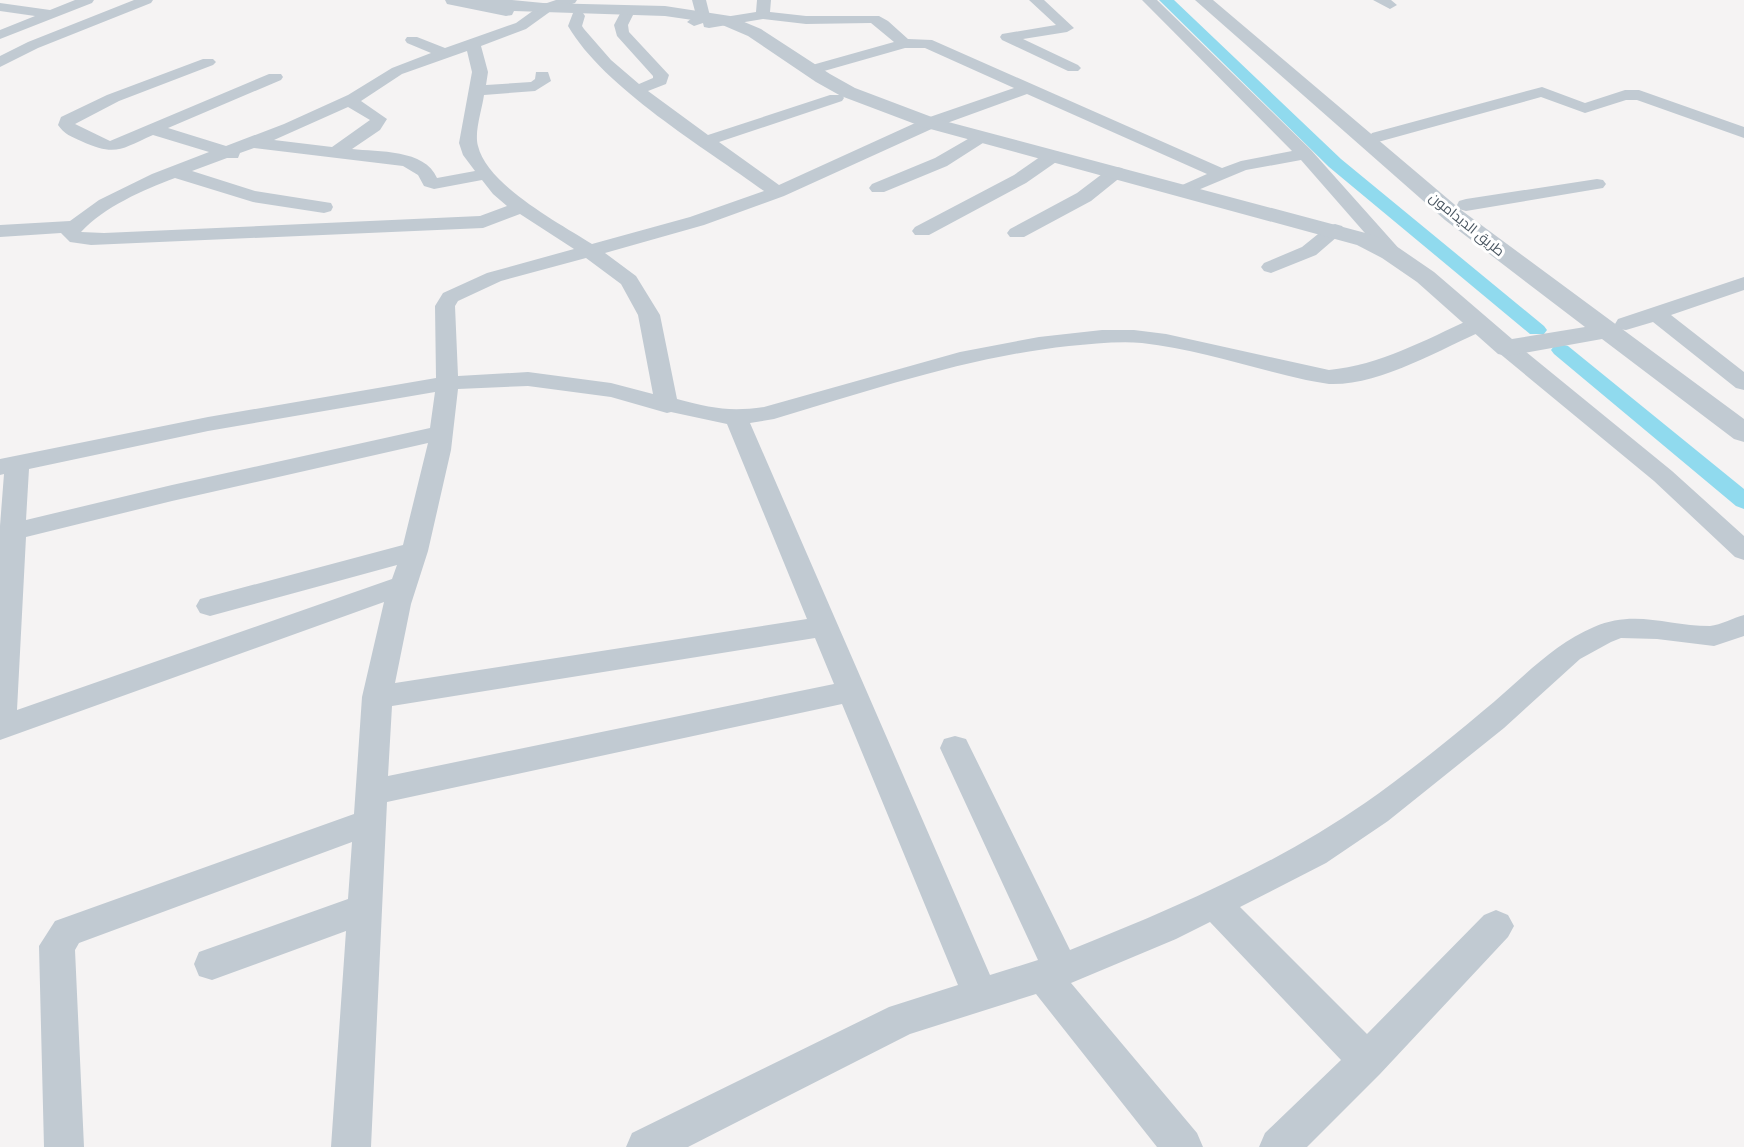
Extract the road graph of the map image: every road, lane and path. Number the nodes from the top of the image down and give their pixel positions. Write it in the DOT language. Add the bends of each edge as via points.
graph roads {
  1 [pos="87,0"];
  2 [pos="146,0"];
  3 [pos="453,0"];
  4 [pos="484,0"];
  5 [pos="1036,0"];
  6 [pos="1149,0"];
  7 [pos="1203,0"];
  8 [pos="1216,0"];
  9 [pos="766,5"];
  10 [pos="0,7"];
  11 [pos="574,8"];
  12 [pos="542,11"];
  13 [pos="52,14"];
  14 [pos="626,14"];
  15 [pos="706,16"];
  16 [pos="412,40"];
  17 [pos="473,44"];
  18 [pos="904,44"];
  19 [pos="33,45"];
  20 [pos="445,54"];
  21 [pos="0,62"];
  22 [pos="208,62"];
  23 [pos="1073,68"];
  24 [pos="810,70"];
  25 [pos="542,75"];
  26 [pos="275,77"];
  27 [pos="1028,88"];
  28 [pos="636,90"];
  29 [pos="477,91"];
  30 [pos="836,98"];
  31 [pos="350,101"];
  32 [pos="1338,111"];
  33 [pos="922,127"];
  34 [pos="153,129"];
  35 [pos="1744,133"];
  36 [pos="1378,137"];
  37 [pos="975,140"];
  38 [pos="706,141"];
  39 [pos="255,143"];
  40 [pos="226,153"];
  41 [pos="1305,154"];
  42 [pos="1048,160"];
  43 [pos="333,162"];
  44 [pos="308,166"];
  45 [pos="175,172"];
  46 [pos="486,174"];
  47 [pos="1221,174"];
  48 [pos="1111,176"];
  49 [pos="1597,184"];
  50 [pos="878,188"];
  51 [pos="1186,190"];
  52 [pos="778,192"];
  53 [pos="1466,205"];
  54 [pos="324,207"];
  55 [pos="521,207"];
  56 [pos="74,227"];
  57 [pos="0,231"];
  58 [pos="922,231"];
  59 [pos="1017,233"];
  60 [pos="1331,234"];
  61 [pos="590,251"];
  62 [pos="1392,252"];
  63 [pos="1271,267"];
  64 [pos="1744,283"];
  65 [pos="1656,314"];
  66 [pos="1615,328"];
  67 [pos="1486,333"];
  68 [pos="447,382"];
  69 [pos="1744,383"];
  70 [pos="667,406"];
  71 [pos="1744,411"];
  72 [pos="736,418"];
  73 [pos="441,433"];
  74 [pos="1744,433"];
  75 [pos="9,465"];
  76 [pos="6,534"];
  77 [pos="415,551"];
  78 [pos="1744,551"];
  79 [pos="404,585"];
  80 [pos="210,606"];
  81 [pos="1744,625"];
  82 [pos="824,626"];
  83 [pos="852,691"];
  84 [pos="377,697"];
  85 [pos="0,728"];
  86 [pos="955,748"];
  87 [pos="370,807"];
  88 [pos="1214,903"];
  89 [pos="364,909"];
  90 [pos="1496,926"];
  91 [pos="212,964"];
  92 [pos="1053,973"];
  93 [pos="980,993"];
  94 [pos="1367,1061"];
  95 [pos="64,1147"];
  96 [pos="351,1147"];
  97 [pos="646,1147"];
  98 [pos="1183,1147"];
  99 [pos="1280,1147"];
  1 -- 13 [label="street"];
  2 -- 19 [label="street"];
  3 -- 12 [label="street" via="486,8"];
  4 -- 12 [label="street"];
  5 -- 23 [label="street" via="1067,28 1007,37"];
  6 -- 41 [label="street"];
  7 -- 32 [label="street, طريق الديدامون"];
  8 -- 32 [label="street, طريق الديدامون"];
  9 -- 15 [label="street"];
  9 -- 18 [label="street" via="806,20 874,19"];
  10 -- 13 [label="street"];
  11 -- 12 [label="street"];
  11 -- 14 [label="street"];
  11 -- 28 [label="street" via="574,26"];
  12 -- 14 [label="street"];
  12 -- 17 [label="street" via="521,26"];
  13 -- 19 [label="street" via="0,35"];
  14 -- 15 [label="street"];
  14 -- 28 [label="street" via="622,33 661,75 660,81"];
  15 -- 24 [label="street" via="761,36"];
  15 -- 30 [label="street" via="747,38"];
  16 -- 20 [label="street"];
  17 -- 20 [label="street"];
  17 -- 29 [label="street" via="480,69"];
  18 -- 24 [label="street"];
  18 -- 27 [label="street" via="937,47"];
  19 -- 21 [label="street"];
  20 -- 31 [label="street" via="397,71"];
  22 -- 34 [label="street" via="113,98 66,125 106,146 118,145"];
  24 -- 33 [label="street"];
  25 -- 29 [label="street" via="543,81 535,86"];
  26 -- 34 [label="street"];
  27 -- 33 [label="street"];
  27 -- 47 [label="street"];
  28 -- 38 [label="street"];
  29 -- 46 [label="street" via="468,143"];
  30 -- 33 [label="street"];
  30 -- 38 [label="street"];
  31 -- 39 [label="street"];
  31 -- 43 [label="street" via="379,119"];
  32 -- 36 [label="street, طريق الديدامون"];
  32 -- 66 [label="street, طريق الديدامون" via="1453,215"];
  33 -- 37 [label="street"];
  33 -- 52 [label="street"];
  34 -- 40 [label="street"];
  35 -- 36 [label="street" via="1639,95 1625,95 1585,108 1542,92"];
  36 -- 53 [label="street, طريق الديدامون"];
  37 -- 42 [label="street"];
  37 -- 50 [label="street" via="941,162"];
  38 -- 52 [label="street"];
  39 -- 40 [label="street"];
  39 -- 43 [label="street"];
  40 -- 44 [label="street"];
  40 -- 45 [label="street"];
  41 -- 47 [label="street" via="1254,163"];
  41 -- 62 [label="street"];
  42 -- 48 [label="street"];
  42 -- 58 [label="street" via="1010,185"];
  43 -- 46 [label="street" via="348,167 368,157 408,161 426,172 434,184"];
  45 -- 54 [label="street" via="253,196"];
  45 -- 56 [label="street" via="106,204"];
  46 -- 55 [label="street"];
  47 -- 51 [label="street"];
  48 -- 51 [label="street"];
  48 -- 59 [label="street" via="1084,197"];
  48 -- 60 [label="street"];
  49 -- 53 [label="street"];
  51 -- 60 [label="street"];
  52 -- 61 [label="street" via="697,221"];
  53 -- 66 [label="street, طريق الديدامون"];
  55 -- 56 [label="street" via="483,222 104,239 74,237 70,233"];
  55 -- 61 [label="street"];
  56 -- 57 [label="street"];
  60 -- 62 [label="street" via="1365,240"];
  60 -- 63 [label="street" via="1309,250"];
  60 -- 67 [label="street" via="1367,253 1449,315"];
  61 -- 68 [label="street" via="494,277 450,297 445,306"];
  61 -- 70 [label="street" via="628,280 640,296 649,315"];
  62 -- 67 [label="street" via="1457,303"];
  64 -- 65 [label="street"];
  65 -- 66 [label="street"];
  65 -- 69 [label="street"];
  66 -- 67 [label="street"];
  66 -- 71 [label="street, طريق الديدامون"];
  66 -- 74 [label="street, طريق الديدامون"];
  67 -- 72 [label="street" via="1344,377 1140,337 1050,341 956,359 766,414"];
  67 -- 78 [label="street" via="1663,476"];
  68 -- 70 [label="street" via="528,379 611,390"];
  68 -- 73 [label="street"];
  68 -- 75 [label="street" via="207,423"];
  70 -- 72 [label="street"];
  72 -- 82 [label="street"];
  73 -- 76 [label="street"];
  73 -- 77 [label="street"];
  75 -- 76 [label="street"];
  76 -- 85 [label="street"];
  77 -- 79 [label="street"];
  77 -- 80 [label="street"];
  79 -- 84 [label="street"];
  79 -- 85 [label="street"];
  81 -- 88 [label="street" via="1714,636 1618,628 1601,635 1570,652 1493,720 1377,812 1314,853"];
  82 -- 83 [label="street"];
  82 -- 84 [label="street"];
  83 -- 87 [label="street"];
  83 -- 93 [label="street"];
  84 -- 87 [label="street"];
  86 -- 92 [label="street"];
  87 -- 89 [label="street"];
  87 -- 95 [label="street" via="67,932 57,946"];
  88 -- 92 [label="street"];
  88 -- 94 [label="street"];
  89 -- 91 [label="street"];
  89 -- 96 [label="street"];
  90 -- 94 [label="street"];
  92 -- 93 [label="street"];
  92 -- 98 [label="street"];
  93 -- 97 [label="street" via="902,1018"];
  94 -- 99 [label="street"];
}
